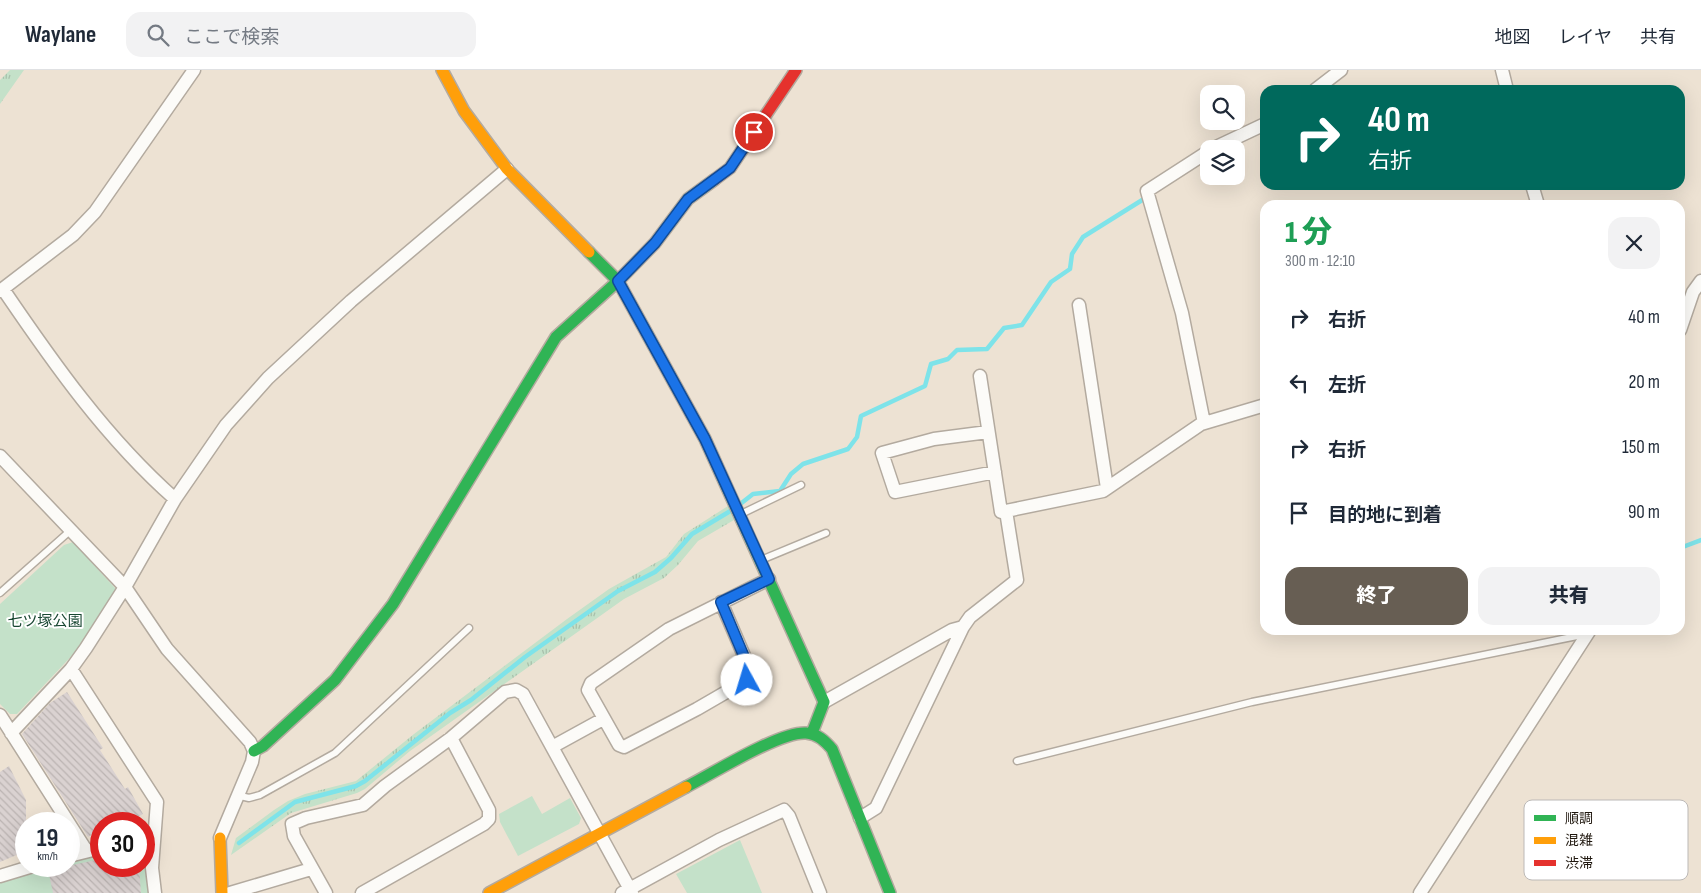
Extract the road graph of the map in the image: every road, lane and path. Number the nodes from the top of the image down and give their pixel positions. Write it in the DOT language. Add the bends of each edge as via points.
graph roads {
  1 [pos="194,70"];
  2 [pos="442,70"];
  3 [pos="796,70"];
  4 [pos="1341,70"];
  5 [pos="1502,70"];
  6 [pos="1322,85"];
  7 [pos="1506,85"];
  8 [pos="1260,126"];
  9 [pos="1231,140"];
  10 [pos="1200,157"];
  11 [pos="507,169"];
  12 [pos="618,281"];
  13 [pos="1701,281"];
  14 [pos="1,290"];
  15 [pos="1079,305"];
  16 [pos="1685,315"];
  17 [pos="980,376"];
  18 [pos="1260,406"];
  19 [pos="1204,423"];
  20 [pos="988,432"];
  21 [pos="0,456"];
  22 [pos="995,472"];
  23 [pos="801,485"];
  24 [pos="1107,488"];
  25 [pos="175,499"];
  26 [pos="1006,511"];
  27 [pos="740,514"];
  28 [pos="71,530"];
  29 [pos="826,532"];
  30 [pos="760,560"];
  31 [pos="769,579"];
  32 [pos="125,587"];
  33 [pos="0,593"];
  34 [pos="721,602"];
  35 [pos="963,627"];
  36 [pos="469,628"];
  37 [pos="1575,635"];
  38 [pos="1587,635"];
  39 [pos="71,669"];
  40 [pos="824,702"];
  41 [pos="0,714"];
  42 [pos="603,719"];
  43 [pos="11,733"];
  44 [pos="812,733"];
  45 [pos="451,738"];
  46 [pos="552,747"];
  47 [pos="254,751"];
  48 [pos="1017,761"];
  49 [pos="236,795"];
  50 [pos="860,818"];
  51 [pos="155,822"];
  52 [pos="599,832"];
  53 [pos="220,838"];
  54 [pos="90,849"];
  55 [pos="86,850"];
  56 [pos="80,852"];
  57 [pos="311,868"];
  58 [pos="15,871"];
  59 [pos="0,876"];
  60 [pos="153,877"];
  61 [pos="628,892"];
  62 [pos="155,893"];
  63 [pos="222,893"];
  64 [pos="230,893"];
  65 [pos="326,893"];
  66 [pos="362,893"];
  67 [pos="489,893"];
  68 [pos="820,893"];
  69 [pos="890,893"];
  70 [pos="1420,893"];
  1 -- 14 [label="street" via="96,212 73,235"];
  2 -- 11 [label="street" via="464,111"];
  3 -- 12 [label="street" via="730,168 688,199 655,243"];
  4 -- 6 [label="street"];
  5 -- 7 [label="street"];
  8 -- 9 [label="street"];
  10 -- 19 [label="street" via="1147,191 1182,313"];
  11 -- 12 [label="street"];
  11 -- 25 [label="street" via="352,301 268,378 226,425"];
  12 -- 27 [label="street" via="705,439"];
  12 -- 47 [label="street" via="556,337 393,604 366,642 335,680"];
  13 -- 16 [label="street" via="1693,292"];
  14 -- 25 [label="street" via="92,414"];
  15 -- 24 [label="street"];
  17 -- 20 [label="street"];
  18 -- 19 [label="street"];
  19 -- 24 [label="street"];
  20 -- 22 [label="street"];
  20 -- 22 [label="street" via="934,439 882,453 895,492"];
  21 -- 28 [label="street"];
  22 -- 26 [label="street" via="1001,512"];
  23 -- 27 [label="lane"];
  24 -- 26 [label="street"];
  25 -- 32 [label="street"];
  26 -- 35 [label="street" via="1018,580 970,617"];
  27 -- 30 [label="street"];
  28 -- 32 [label="street"];
  28 -- 33 [label="lane"];
  29 -- 30 [label="lane"];
  30 -- 31 [label="street"];
  31 -- 34 [label="street"];
  31 -- 40 [label="street"];
  32 -- 39 [label="street"];
  32 -- 47 [label="street" via="167,649 242,731"];
  34 -- 42 [label="street" via="670,628 591,683 588,690"];
  34 -- 42 [label="street" via="748,666 747,680 624,747 614,740"];
  35 -- 40 [label="street" via="952,630"];
  35 -- 50 [label="street" via="876,808"];
  36 -- 49 [label="lane" via="335,753 260,795 249,798"];
  37 -- 48 [label="lane" via="1252,702"];
  38 -- 70 [label="street"];
  39 -- 43 [label="street"];
  39 -- 51 [label="street" via="157,802"];
  40 -- 44 [label="street"];
  41 -- 43 [label="street"];
  42 -- 46 [label="street"];
  43 -- 55 [label="street"];
  44 -- 50 [label="street" via="825,740 832,749"];
  44 -- 52 [label="street" via="803,731 779,739"];
  45 -- 46 [label="street" via="506,692 516,690 523,694"];
  45 -- 57 [label="street" via="363,805 292,824 294,836"];
  45 -- 66 [label="street" via="489,810 489,819"];
  46 -- 52 [label="street"];
  47 -- 49 [label="street"];
  49 -- 53 [label="street"];
  50 -- 69 [label="street"];
  52 -- 61 [label="street"];
  52 -- 67 [label="street"];
  53 -- 63 [label="street"];
  54 -- 55 [label="street"];
  55 -- 56 [label="street"];
  57 -- 64 [label="street"];
  57 -- 65 [label="street"];
  58 -- 59 [label="street"];
  60 -- 62 [label="street"];
  61 -- 68 [label="street" via="720,840 784,810"];
}
